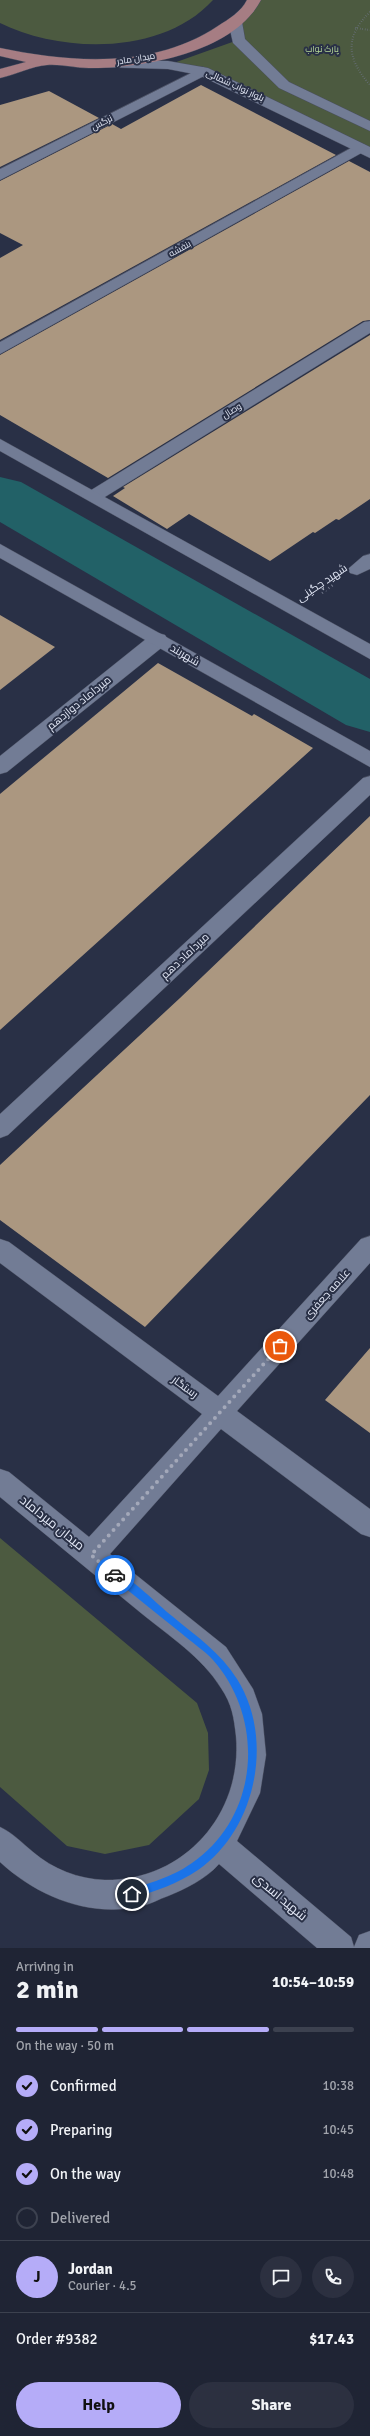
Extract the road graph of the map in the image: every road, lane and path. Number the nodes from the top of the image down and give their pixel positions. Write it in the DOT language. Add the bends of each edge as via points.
graph roads {
  1 [pos="251,6"];
  2 [pos="370,12"];
  3 [pos="355,28"];
  4 [pos="370,30"];
  5 [pos="0,52"];
  6 [pos="44,62"];
  7 [pos="64,64"];
  8 [pos="203,71"];
  9 [pos="0,74"];
  10 [pos="370,85"];
  11 [pos="370,128"];
  12 [pos="365,150"];
  13 [pos="0,175"];
  14 [pos="370,326"];
  15 [pos="0,349"];
  16 [pos="0,444"];
  17 [pos="94,496"];
  18 [pos="0,550"];
  19 [pos="364,564"];
  20 [pos="295,611"];
  21 [pos="158,640"];
  22 [pos="370,652"];
  23 [pos="370,760"];
  24 [pos="0,767"];
  25 [pos="370,783"];
  26 [pos="0,1128"];
  27 [pos="370,1246"];
  28 [pos="0,1249"];
  29 [pos="219,1412"];
  30 [pos="0,1481"];
  31 [pos="370,1524"];
  32 [pos="91,1555"];
  33 [pos="0,1842"];
  34 [pos="219,1845"];
  35 [pos="340,1948"];
  1 -- 7 [label="main road, میدان مادر" via="218,35 174,53 121,63"];
  1 -- 11 [label="street" via="235,21 238,40 284,85"];
  2 -- 3 [label="path"];
  3 -- 4 [label="path"];
  3 -- 10 [label="path" via="350,52 354,64"];
  5 -- 6 [label="main road, میدان مادر"];
  6 -- 7 [label="main road, میدان مادر"];
  6 -- 9 [label="main road"];
  7 -- 8 [label="street, بلوار نواب شمالی" via="168,65"];
  8 -- 12 [label="street, بلوار نواب شمالی"];
  8 -- 13 [label="street, نرگس"];
  12 -- 15 [label="street, بنفشه"];
  14 -- 17 [label="street, وصال"];
  16 -- 17 [label="street"];
  17 -- 20 [label="street"];
  18 -- 21 [label="street, شهربند"];
  19 -- 20 [label="path, شهید چگینی"];
  20 -- 22 [label="street"];
  21 -- 23 [label="street, شهربند"];
  21 -- 24 [label="street, میرداماد دوازدهم"];
  25 -- 26 [label="street, میرداماد دهم"];
  27 -- 29 [label="street, علامه جعفری"];
  28 -- 29 [label="street, رستگار"];
  29 -- 31 [label="street, رستگار"];
  29 -- 32 [label="street, علامه جعفری"];
  30 -- 32 [label="street, میدان میرداماد"];
  32 -- 34 [label="street, میدان میرداماد" via="216,1657 235,1683 248,1713 253,1746 250,1780 240,1813"];
  33 -- 34 [label="street, میدان میرداماد" via="32,1872 63,1887 97,1895 132,1894 166,1884 196,1866"];
  34 -- 35 [label="street, شهید اسدی"];
}
